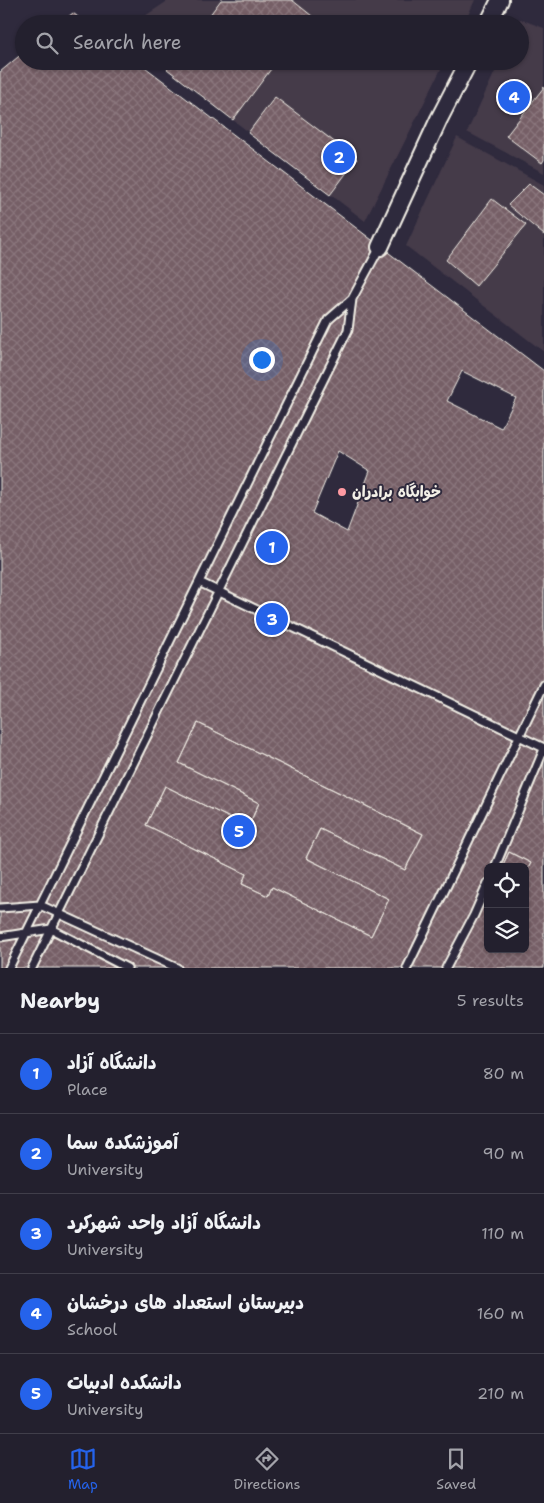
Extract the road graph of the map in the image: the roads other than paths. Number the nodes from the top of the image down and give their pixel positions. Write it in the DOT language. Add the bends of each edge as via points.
graph roads {
  1 [pos="500,0"];
  2 [pos="492,15"];
  3 [pos="464,70"];
  4 [pos="380,247"];
  5 [pos="352,299"];
  6 [pos="199,582"];
  7 [pos="218,591"];
  8 [pos="544,685"];
  9 [pos="520,736"];
  10 [pos="544,749"];
  11 [pos="496,863"];
  12 [pos="484,892"];
  13 [pos="40,905"];
  14 [pos="0,908"];
  15 [pos="59,912"];
  16 [pos="51,929"];
  17 [pos="25,934"];
  18 [pos="0,937"];
  19 [pos="9,968"];
  20 [pos="32,968"];
  21 [pos="128,968"];
  22 [pos="178,968"];
  23 [pos="407,968"];
  24 [pos="446,968"];
  1 -- 2 [label="street"];
  3 -- 4 [label="street"];
  4 -- 5 [label="lane"];
  5 -- 6 [label="lane" via="328,320"];
  5 -- 7 [label="lane" via="348,330"];
  6 -- 7 [label="lane"];
  6 -- 13 [label="lane"];
  7 -- 9 [label="lane"];
  7 -- 15 [label="lane"];
  8 -- 9 [label="lane"];
  9 -- 10 [label="lane"];
  9 -- 23 [label="lane"];
  10 -- 11 [label="lane"];
  12 -- 24 [label="lane"];
  13 -- 14 [label="lane"];
  13 -- 15 [label="lane"];
  13 -- 17 [label="lane"];
  15 -- 16 [label="lane"];
  15 -- 22 [label="lane"];
  16 -- 17 [label="lane"];
  16 -- 20 [label="lane"];
  16 -- 21 [label="lane"];
  17 -- 18 [label="lane"];
  17 -- 19 [label="lane"];
}
